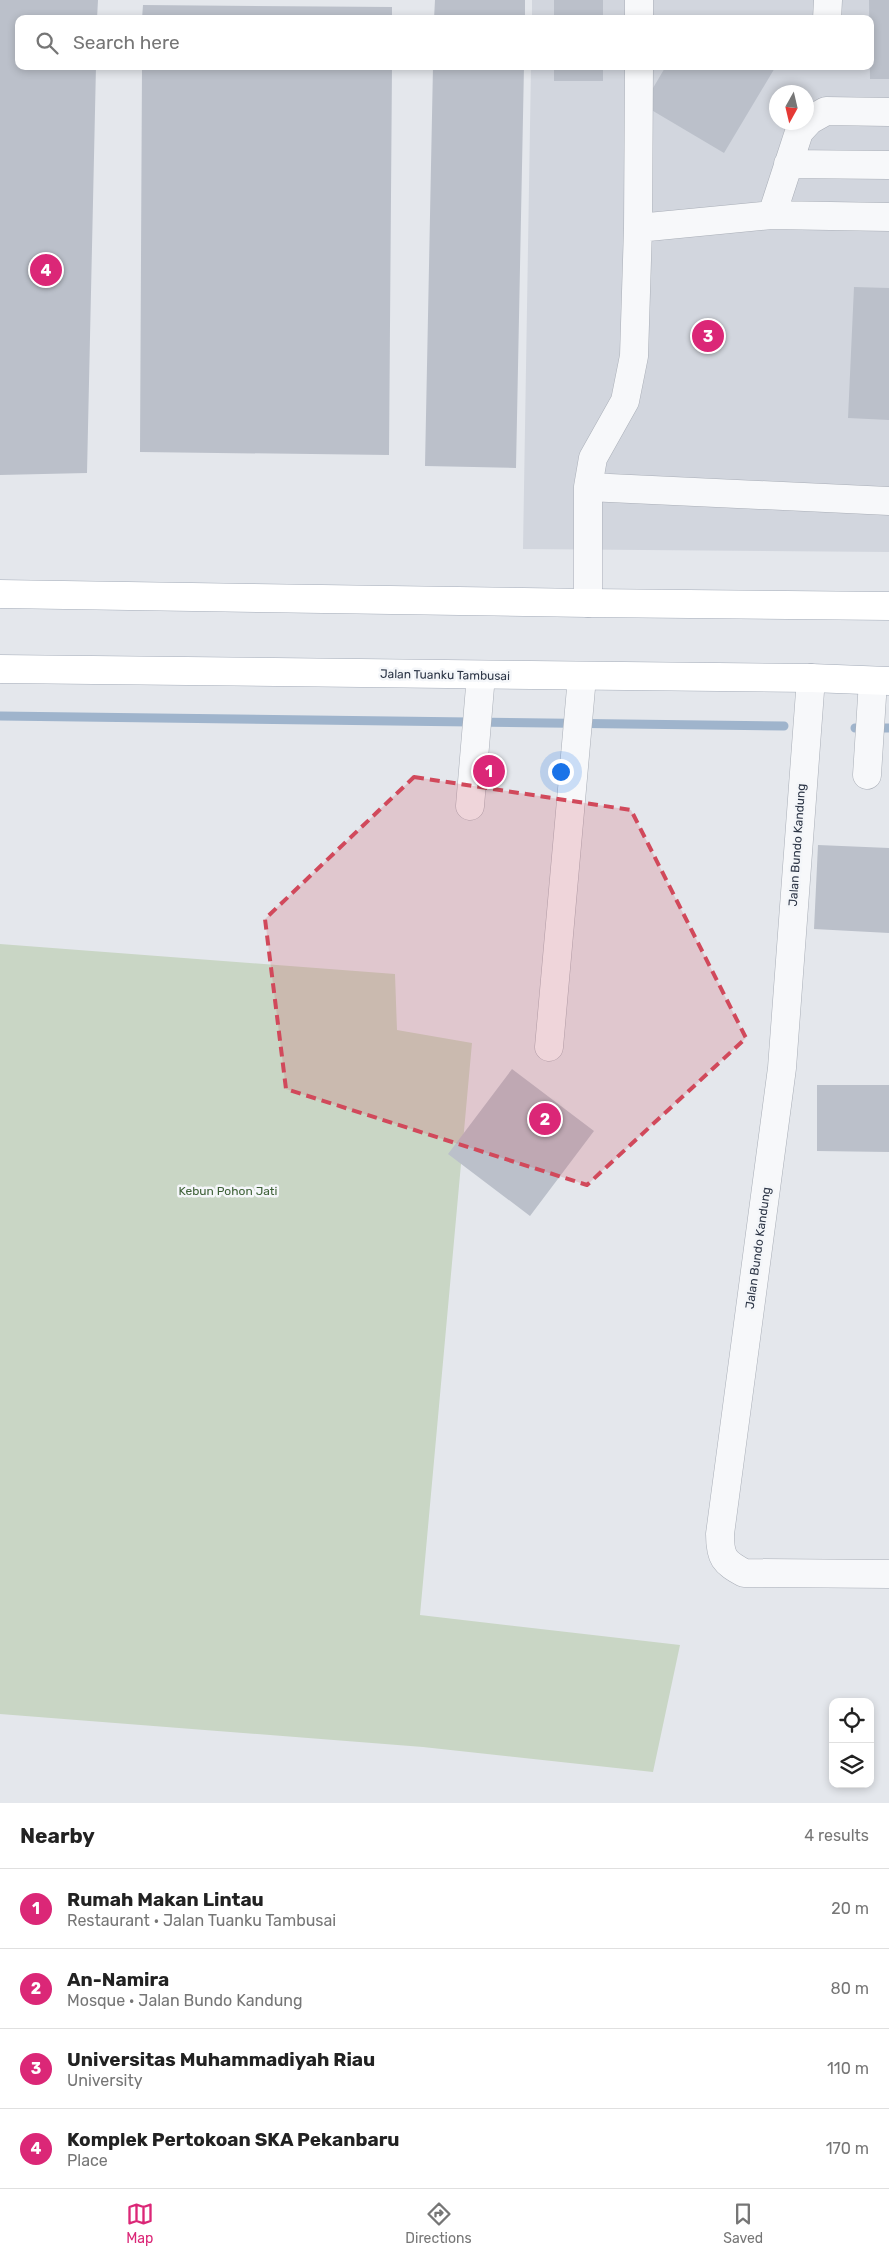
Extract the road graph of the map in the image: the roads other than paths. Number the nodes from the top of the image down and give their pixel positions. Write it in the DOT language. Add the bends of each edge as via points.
graph roads {
  1 [pos="639,0"];
  2 [pos="828,0"];
  3 [pos="639,15"];
  4 [pos="827,15"];
  5 [pos="639,70"];
  6 [pos="889,112"];
  7 [pos="788,164"];
  8 [pos="889,165"];
  9 [pos="772,215"];
  10 [pos="889,218"];
  11 [pos="638,228"];
  12 [pos="588,487"];
  13 [pos="889,501"];
  14 [pos="0,594"];
  15 [pos="588,603"];
  16 [pos="889,606"];
  17 [pos="0,669"];
  18 [pos="481,675"];
  19 [pos="582,677"];
  20 [pos="811,678"];
  21 [pos="881,681"];
  22 [pos="867,776"];
  23 [pos="470,806"];
  24 [pos="550,1047"];
  25 [pos="889,1574"];
  1 -- 3 [label="street"];
  2 -- 4 [label="street"];
  5 -- 11 [label="street"];
  6 -- 7 [label="street" via="826,111 810,120 799,132"];
  7 -- 8 [label="street"];
  7 -- 9 [label="street"];
  9 -- 10 [label="street"];
  9 -- 11 [label="street"];
  11 -- 12 [label="street" via="634,356 625,401 594,458"];
  12 -- 13 [label="street"];
  12 -- 15 [label="street"];
  14 -- 15 [label="main road"];
  15 -- 16 [label="main road"];
  17 -- 18 [label="main road, Jalan Tuanku Tambusai"];
  18 -- 19 [label="main road, Jalan Tuanku Tambusai"];
  18 -- 23 [label="street"];
  19 -- 20 [label="main road, Jalan Tuanku Tambusai"];
  19 -- 24 [label="street"];
  20 -- 21 [label="main road, Jalan Tuanku Tambusai"];
  20 -- 25 [label="street, Jalan Bundo Kandung" via="782,1068 720,1552 729,1565 744,1573"];
  21 -- 22 [label="street"];
}
